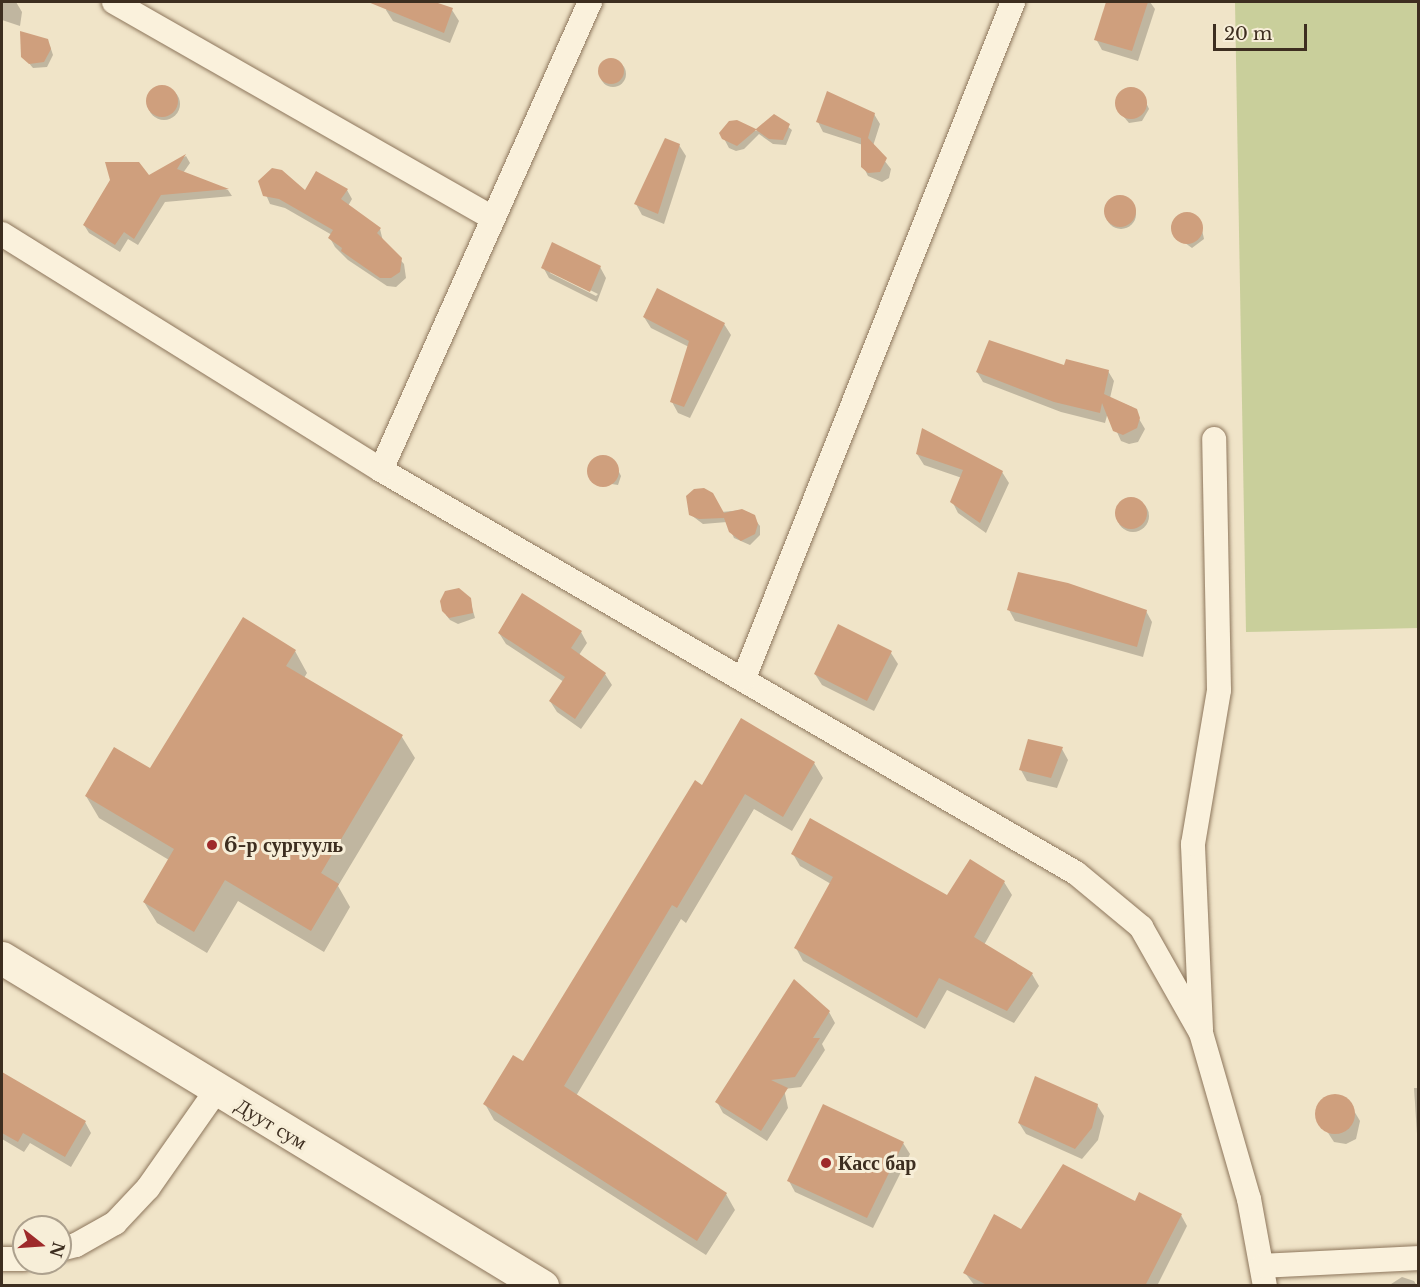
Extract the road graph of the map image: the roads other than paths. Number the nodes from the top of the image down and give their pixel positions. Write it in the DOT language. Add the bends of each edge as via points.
graph roads {
  1 [pos="590,2"];
  2 [pos="1012,2"];
  3 [pos="122,4"];
  4 [pos="494,218"];
  5 [pos="2,234"];
  6 [pos="1214,440"];
  7 [pos="381,470"];
  8 [pos="744,678"];
  9 [pos="2,958"];
  10 [pos="1201,1033"];
  11 [pos="216,1091"];
  12 [pos="72,1246"];
  13 [pos="1419,1258"];
  14 [pos="1263,1276"];
  15 [pos="542,1286"];
  1 -- 4 [label="street"];
  2 -- 8 [label="street"];
  3 -- 4 [label="street"];
  4 -- 7 [label="street"];
  5 -- 7 [label="street"];
  6 -- 10 [label="street" via="1219,690 1193,844"];
  7 -- 8 [label="street"];
  8 -- 10 [label="street" via="1076,873 1141,927"];
  9 -- 11 [label="main road, Дуут сум"];
  10 -- 14 [label="street" via="1249,1199"];
  11 -- 12 [label="street" via="148,1188 115,1223"];
  11 -- 15 [label="main road, Дуут сум"];
  13 -- 14 [label="street"];
}
